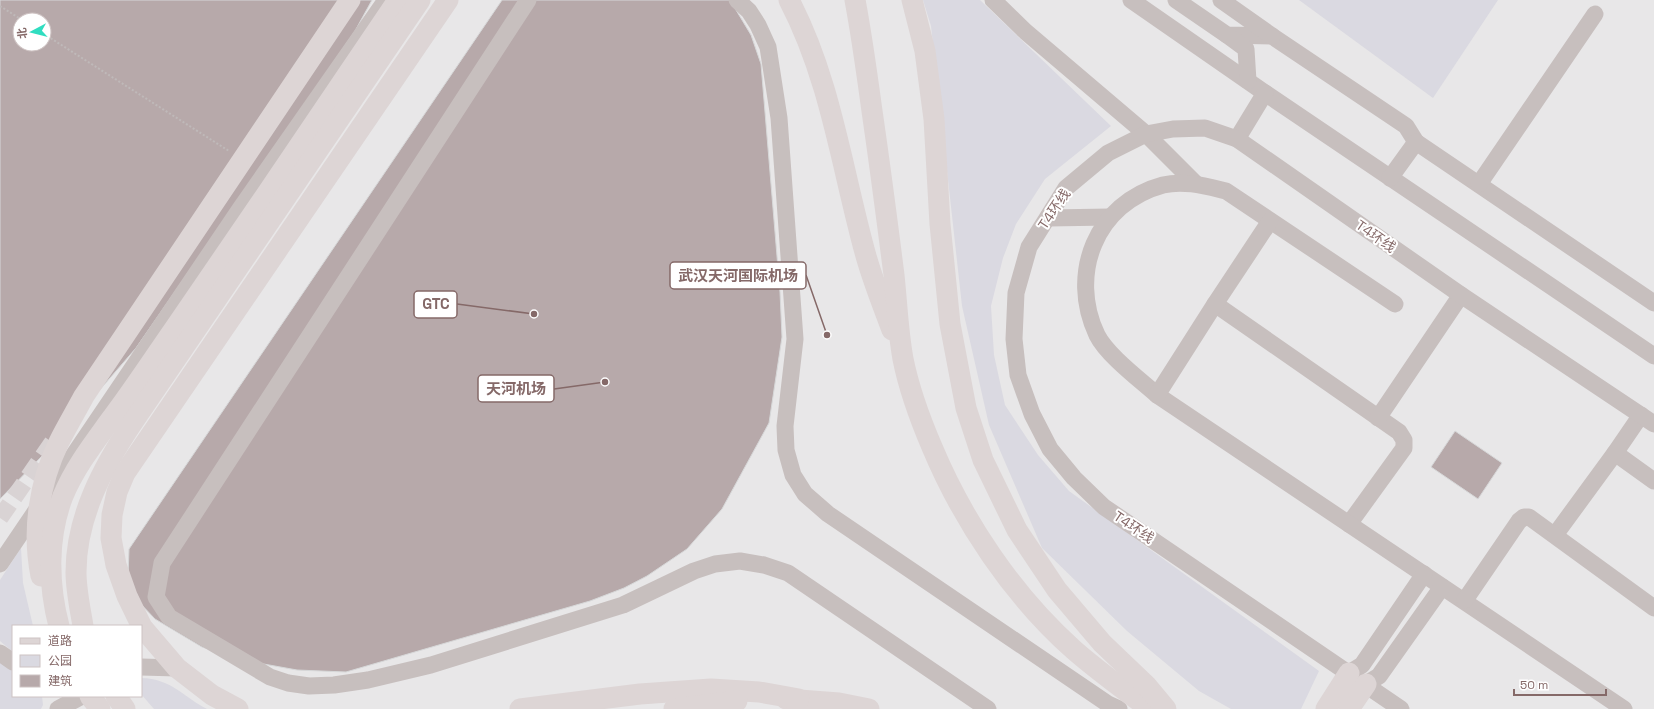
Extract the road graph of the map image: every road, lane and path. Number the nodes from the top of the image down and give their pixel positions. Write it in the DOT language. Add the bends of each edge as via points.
graph roads {
  1 [pos="350,0"];
  2 [pos="386,0"];
  3 [pos="398,0"];
  4 [pos="420,0"];
  5 [pos="448,0"];
  6 [pos="528,0"];
  7 [pos="737,0"];
  8 [pos="789,0"];
  9 [pos="855,0"];
  10 [pos="912,0"];
  11 [pos="993,0"];
  12 [pos="1132,0"];
  13 [pos="1176,0"];
  14 [pos="1221,0"];
  15 [pos="0,6"];
  16 [pos="12,14"];
  17 [pos="1595,14"];
  18 [pos="1227,35"];
  19 [pos="1272,36"];
  20 [pos="52,39"];
  21 [pos="1248,81"];
  22 [pos="1265,93"];
  23 [pos="1146,134"];
  24 [pos="1237,139"];
  25 [pos="1416,142"];
  26 [pos="230,152"];
  27 [pos="1390,178"];
  28 [pos="1195,183"];
  29 [pos="1479,184"];
  30 [pos="1110,217"];
  31 [pos="1048,218"];
  32 [pos="1270,221"];
  33 [pos="1461,295"];
  34 [pos="1654,303"];
  35 [pos="1215,304"];
  36 [pos="1395,304"];
  37 [pos="1654,356"];
  38 [pos="903,359"];
  39 [pos="1157,395"];
  40 [pos="1378,418"];
  41 [pos="1647,419"];
  42 [pos="1615,453"];
  43 [pos="1654,481"];
  44 [pos="64,496"];
  45 [pos="1349,524"];
  46 [pos="1555,535"];
  47 [pos="0,564"];
  48 [pos="1424,574"];
  49 [pos="1442,587"];
  50 [pos="1465,600"];
  51 [pos="1654,608"];
  52 [pos="56,625"];
  53 [pos="59,625"];
  54 [pos="83,625"];
  55 [pos="83,625"];
  56 [pos="141,625"];
  57 [pos="142,627"];
  58 [pos="0,653"];
  59 [pos="12,661"];
  60 [pos="142,667"];
  61 [pos="177,668"];
  62 [pos="1357,679"];
  63 [pos="78,697"];
  64 [pos="117,697"];
  65 [pos="799,699"];
  66 [pos="58,709"];
  67 [pos="100,709"];
  68 [pos="125,709"];
  69 [pos="238,709"];
  70 [pos="520,709"];
  71 [pos="674,709"];
  72 [pos="869,709"];
  73 [pos="988,709"];
  74 [pos="1119,709"];
  75 [pos="1150,709"];
  76 [pos="1166,709"];
  77 [pos="1326,709"];
  78 [pos="1349,709"];
  79 [pos="1401,709"];
  80 [pos="1624,709"];
  1 -- 52 [label="main road" via="84,396 59,442 45,478 37,523 39,567"];
  2 -- 47 [label="street"];
  3 -- 44 [label="main road" via="253,216 82,458"];
  4 -- 55 [label="main road" via="133,422 108,464 91,499 80,535 76,572"];
  5 -- 56 [label="main road" via="125,473 117,492 112,515 111,538 116,564 127,596"];
  6 -- 73 [label="street" via="162,563 156,598 169,617 270,677 309,686 334,685 431,665 553,628 623,605 694,571 715,564 740,561 788,573"];
  7 -- 74 [label="street" via="749,11 768,47 779,118 795,339 785,426 786,450 793,474 805,494 828,514"];
  8 -- 38 [label="main road" via="801,22 822,80 866,256"];
  9 -- 38 [label="main road" via="879,157"];
  10 -- 76 [label="main road" via="925,51 934,119 940,224 950,324 966,408 983,460 1017,530 1056,590 1102,643"];
  11 -- 23 [label="street" via="1026,32"];
  12 -- 21 [label="street"];
  13 -- 18 [label="street"];
  14 -- 19 [label="street"];
  15 -- 16 [label="path"];
  17 -- 29 [label="street"];
  18 -- 19 [label="street"];
  18 -- 21 [label="street" via="1246,49"];
  19 -- 25 [label="street" via="1406,126"];
  20 -- 26 [label="path"];
  21 -- 22 [label="street"];
  22 -- 24 [label="street"];
  22 -- 27 [label="street"];
  23 -- 24 [label="street, T4环线" via="1173,128 1205,128"];
  23 -- 28 [label="street"];
  23 -- 31 [label="street, T4环线" via="1108,153 1066,188"];
  24 -- 33 [label="street, T4环线"];
  25 -- 27 [label="street"];
  25 -- 29 [label="street"];
  27 -- 37 [label="street"];
  28 -- 30 [label="street" via="1156,188 1134,197"];
  28 -- 32 [label="street" via="1226,191"];
  29 -- 34 [label="street"];
  30 -- 31 [label="street"];
  30 -- 39 [label="street" via="1093,244 1085,274 1086,306 1098,336 1118,360"];
  31 -- 62 [label="street, T4环线" via="1029,248 1016,293 1014,339 1018,375 1032,414 1050,449 1074,478 1104,507"];
  32 -- 35 [label="street"];
  32 -- 36 [label="street"];
  33 -- 40 [label="street"];
  33 -- 41 [label="street, T4环线"];
  35 -- 39 [label="street"];
  35 -- 40 [label="street"];
  38 -- 75 [label="main road" via="918,410 940,466 977,533 998,564 1041,617 1073,649"];
  39 -- 45 [label="street"];
  40 -- 45 [label="street" via="1399,432 1404,440 1404,448"];
  41 -- 42 [label="street"];
  42 -- 43 [label="street"];
  42 -- 46 [label="street"];
  44 -- 53 [label="main road" via="57,517 51,556 52,593"];
  44 -- 54 [label="main road" via="61,534 63,555 70,592"];
  45 -- 48 [label="street"];
  46 -- 50 [label="street" via="1528,517 1524,517"];
  46 -- 51 [label="street"];
  48 -- 49 [label="street"];
  48 -- 62 [label="street" via="1362,665"];
  49 -- 50 [label="street"];
  49 -- 62 [label="street" via="1379,676"];
  50 -- 80 [label="street"];
  57 -- 61 [label="main road"];
  58 -- 59 [label="street"];
  60 -- 61 [label="street"];
  61 -- 69 [label="main road" via="212,695"];
  62 -- 77 [label="main road"];
  62 -- 78 [label="main road"];
  62 -- 79 [label="street, T4环线"];
  63 -- 66 [label="street"];
  63 -- 67 [label="main road"];
  64 -- 68 [label="main road"];
  65 -- 70 [label="main road" via="759,692 712,689 640,694"];
  65 -- 71 [label="main road" via="716,703"];
  65 -- 72 [label="main road"];
}
